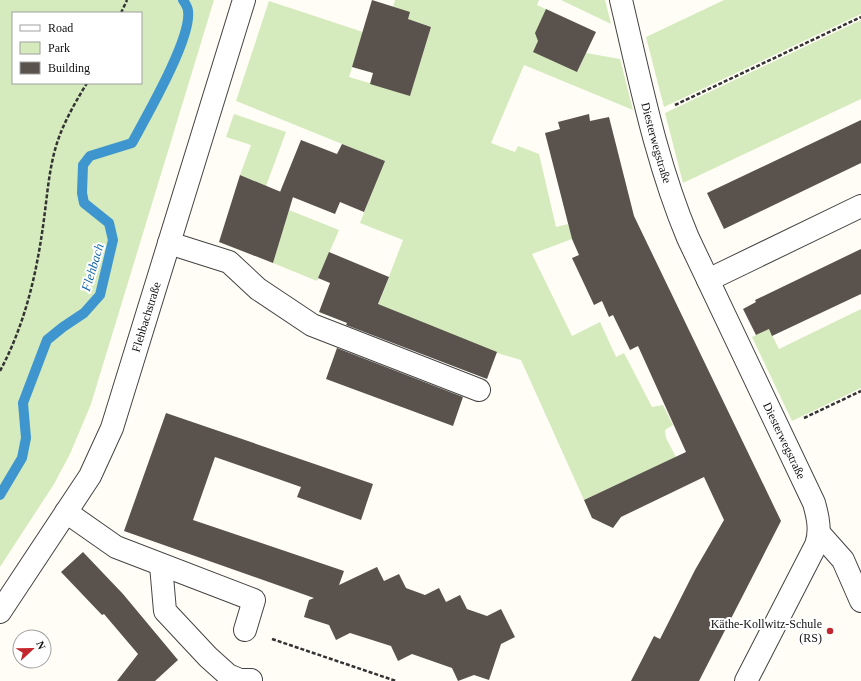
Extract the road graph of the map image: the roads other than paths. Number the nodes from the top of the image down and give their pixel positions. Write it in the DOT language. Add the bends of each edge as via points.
graph roads {
  1 [pos="244,0"];
  2 [pos="621,0"];
  3 [pos="861,206"];
  4 [pos="169,243"];
  5 [pos="708,280"];
  6 [pos="479,390"];
  7 [pos="66,512"];
  8 [pos="819,533"];
  9 [pos="161,565"];
  10 [pos="861,600"];
  11 [pos="0,612"];
  12 [pos="245,630"];
  13 [pos="251,680"];
  14 [pos="746,681"];
  1 -- 4 [label="street, Flehbachstraße"];
  2 -- 5 [label="street, Diesterwegstraße" via="672,199"];
  3 -- 5 [label="street"];
  4 -- 6 [label="street" via="229,262 258,289 312,325"];
  4 -- 7 [label="street, Flehbachstraße" via="112,428 90,476"];
  5 -- 8 [label="street, Diesterwegstraße" via="814,503"];
  7 -- 9 [label="street" via="116,547"];
  7 -- 11 [label="street, Flehbachstraße"];
  8 -- 10 [label="street" via="843,560"];
  8 -- 14 [label="street, Diesterwegstraße" via="816,545"];
  9 -- 12 [label="street" via="254,600"];
  9 -- 13 [label="street" via="165,611 228,675 240,680"];
}
